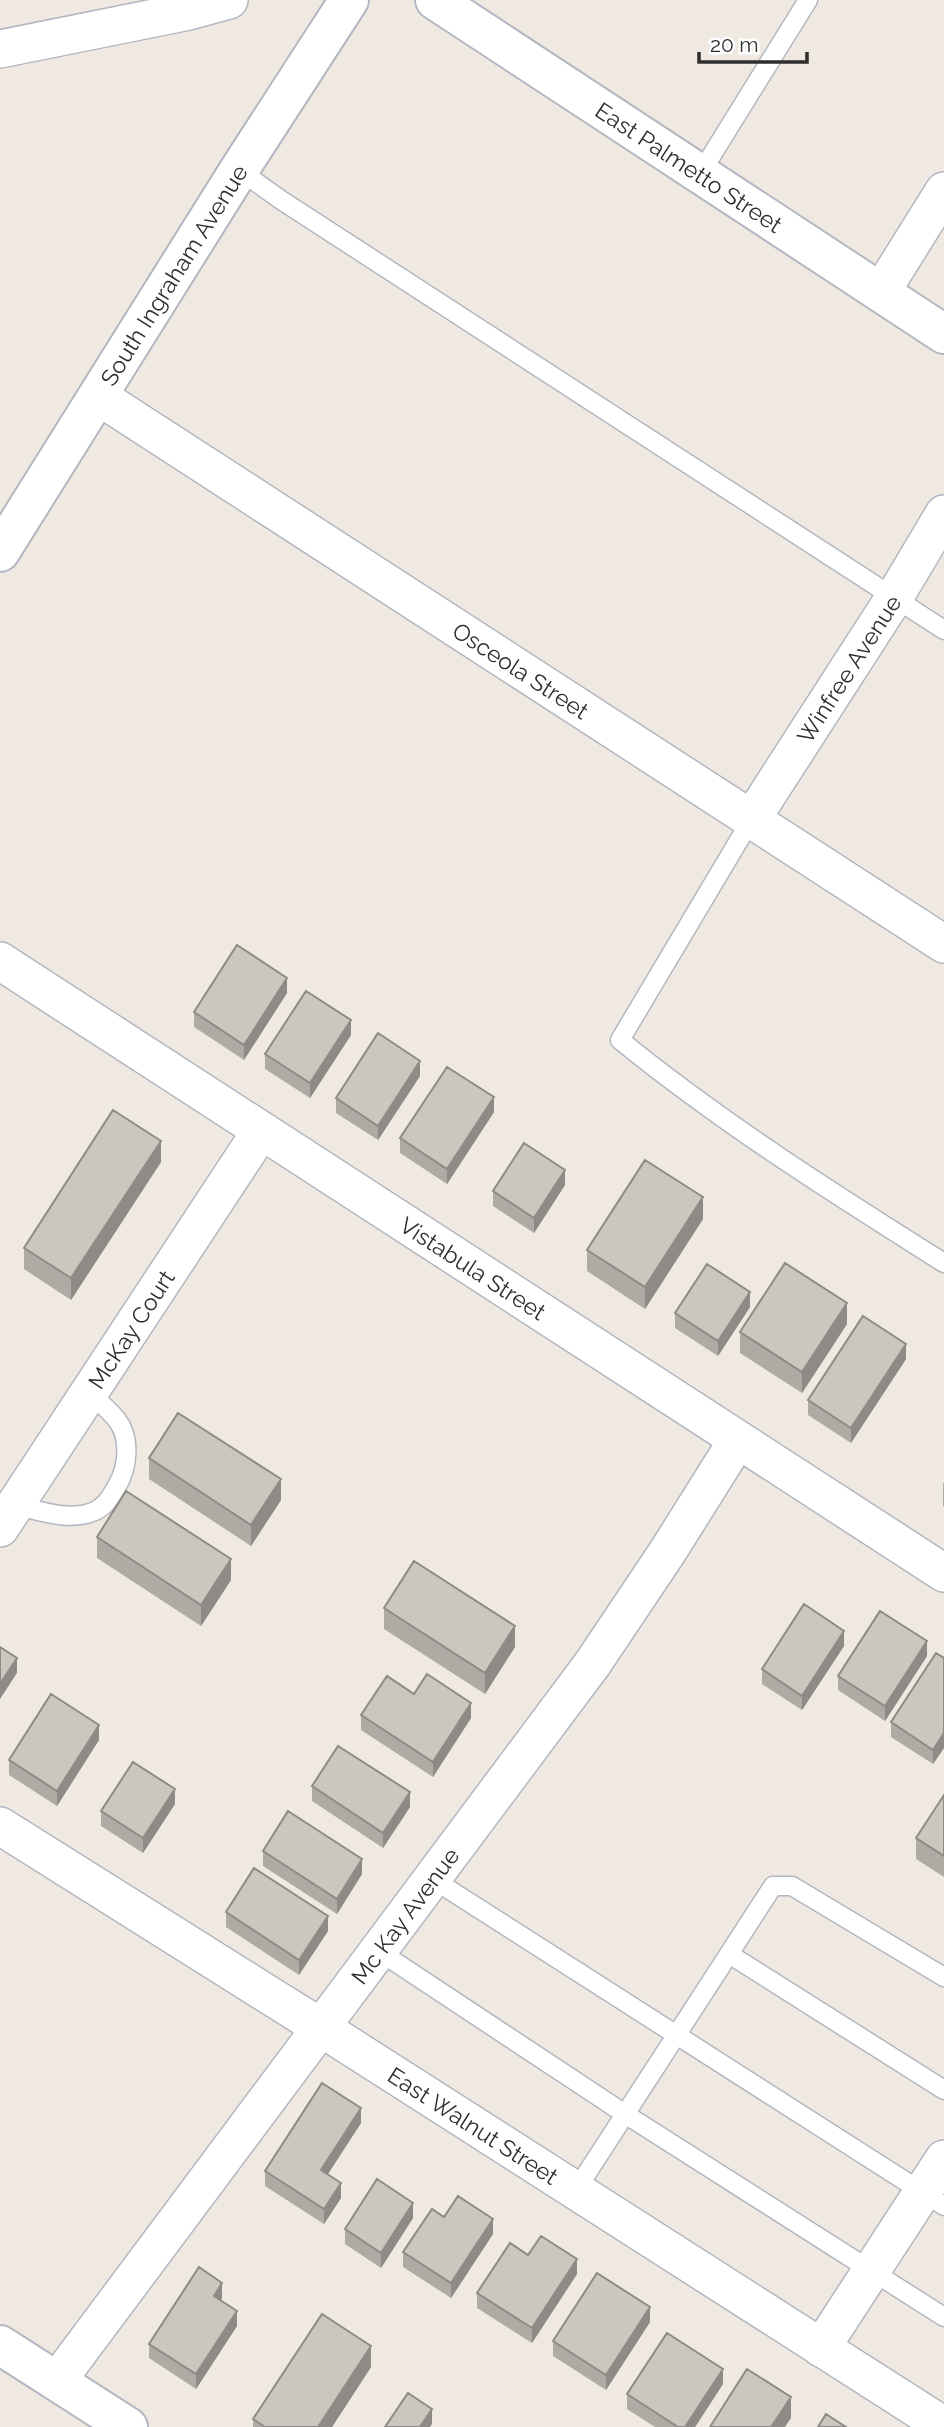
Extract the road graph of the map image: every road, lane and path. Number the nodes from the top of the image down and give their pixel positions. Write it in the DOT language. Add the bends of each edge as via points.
graph roads {
  1 [pos="229,0"];
  2 [pos="349,0"];
  3 [pos="435,0"];
  4 [pos="806,1"];
  5 [pos="0,49"];
  6 [pos="239,170"];
  7 [pos="700,174"];
  8 [pos="944,191"];
  9 [pos="881,292"];
  10 [pos="944,334"];
  11 [pos="98,396"];
  12 [pos="944,514"];
  13 [pos="0,552"];
  14 [pos="894,597"];
  15 [pos="944,630"];
  16 [pos="751,820"];
  17 [pos="944,944"];
  18 [pos="0,961"];
  19 [pos="261,1131"];
  20 [pos="944,1263"];
  21 [pos="89,1392"];
  22 [pos="737,1441"];
  23 [pos="8,1516"];
  24 [pos="944,1573"];
  25 [pos="0,1826"];
  26 [pos="431,1878"];
  27 [pos="376,1950"];
  28 [pos="729,1954"];
  29 [pos="944,1977"];
  30 [pos="320,2027"];
  31 [pos="677,2036"];
  32 [pos="944,2090"];
  33 [pos="625,2114"];
  34 [pos="944,2159"];
  35 [pos="576,2190"];
  36 [pos="933,2199"];
  37 [pos="871,2271"];
  38 [pos="944,2317"];
  39 [pos="0,2345"];
  40 [pos="821,2348"];
  41 [pos="57,2381"];
  42 [pos="944,2426"];
  43 [pos="128,2427"];
  1 -- 5 [label="street"];
  2 -- 6 [label="street, South Ingraham Avenue"];
  3 -- 7 [label="street, East Palmetto Street"];
  4 -- 7 [label="lane"];
  6 -- 11 [label="street, South Ingraham Avenue"];
  6 -- 14 [label="lane"];
  7 -- 9 [label="street, East Palmetto Street"];
  8 -- 9 [label="street"];
  9 -- 10 [label="street, East Palmetto Street"];
  11 -- 13 [label="street, South Ingraham Avenue"];
  11 -- 16 [label="street, Osceola Street"];
  12 -- 14 [label="street, Winfree Avenue"];
  14 -- 15 [label="lane"];
  14 -- 16 [label="street, Winfree Avenue"];
  16 -- 17 [label="street, Osceola Street"];
  16 -- 20 [label="lane" via="620,1040 683,1091"];
  18 -- 19 [label="street, Vistabula Street"];
  19 -- 21 [label="street, McKay Court"];
  19 -- 22 [label="street, Vistabula Street"];
  21 -- 23 [label="street, McKay Court"];
  21 -- 23 [label="lane" via="118,1421 128,1448 123,1477 108,1501 96,1511"];
  22 -- 24 [label="street, Vistabula Street"];
  22 -- 26 [label="street, Mc Kay Avenue" via="593,1662"];
  25 -- 30 [label="street, East Walnut Street"];
  26 -- 27 [label="street, Mc Kay Avenue"];
  26 -- 31 [label="lane"];
  27 -- 30 [label="street, Mc Kay Avenue"];
  27 -- 33 [label="lane"];
  28 -- 29 [label="lane" via="773,1886 792,1886"];
  28 -- 31 [label="lane"];
  28 -- 32 [label="lane"];
  30 -- 35 [label="street, East Walnut Street"];
  30 -- 41 [label="street, Mc Kay Avenue"];
  31 -- 33 [label="lane"];
  31 -- 36 [label="lane"];
  33 -- 35 [label="lane"];
  33 -- 37 [label="lane"];
  34 -- 36 [label="street"];
  35 -- 40 [label="street, East Walnut Street"];
  36 -- 37 [label="street"];
  37 -- 38 [label="lane"];
  37 -- 40 [label="street"];
  39 -- 41 [label="street"];
  40 -- 42 [label="street, East Walnut Street"];
  41 -- 43 [label="street"];
}
